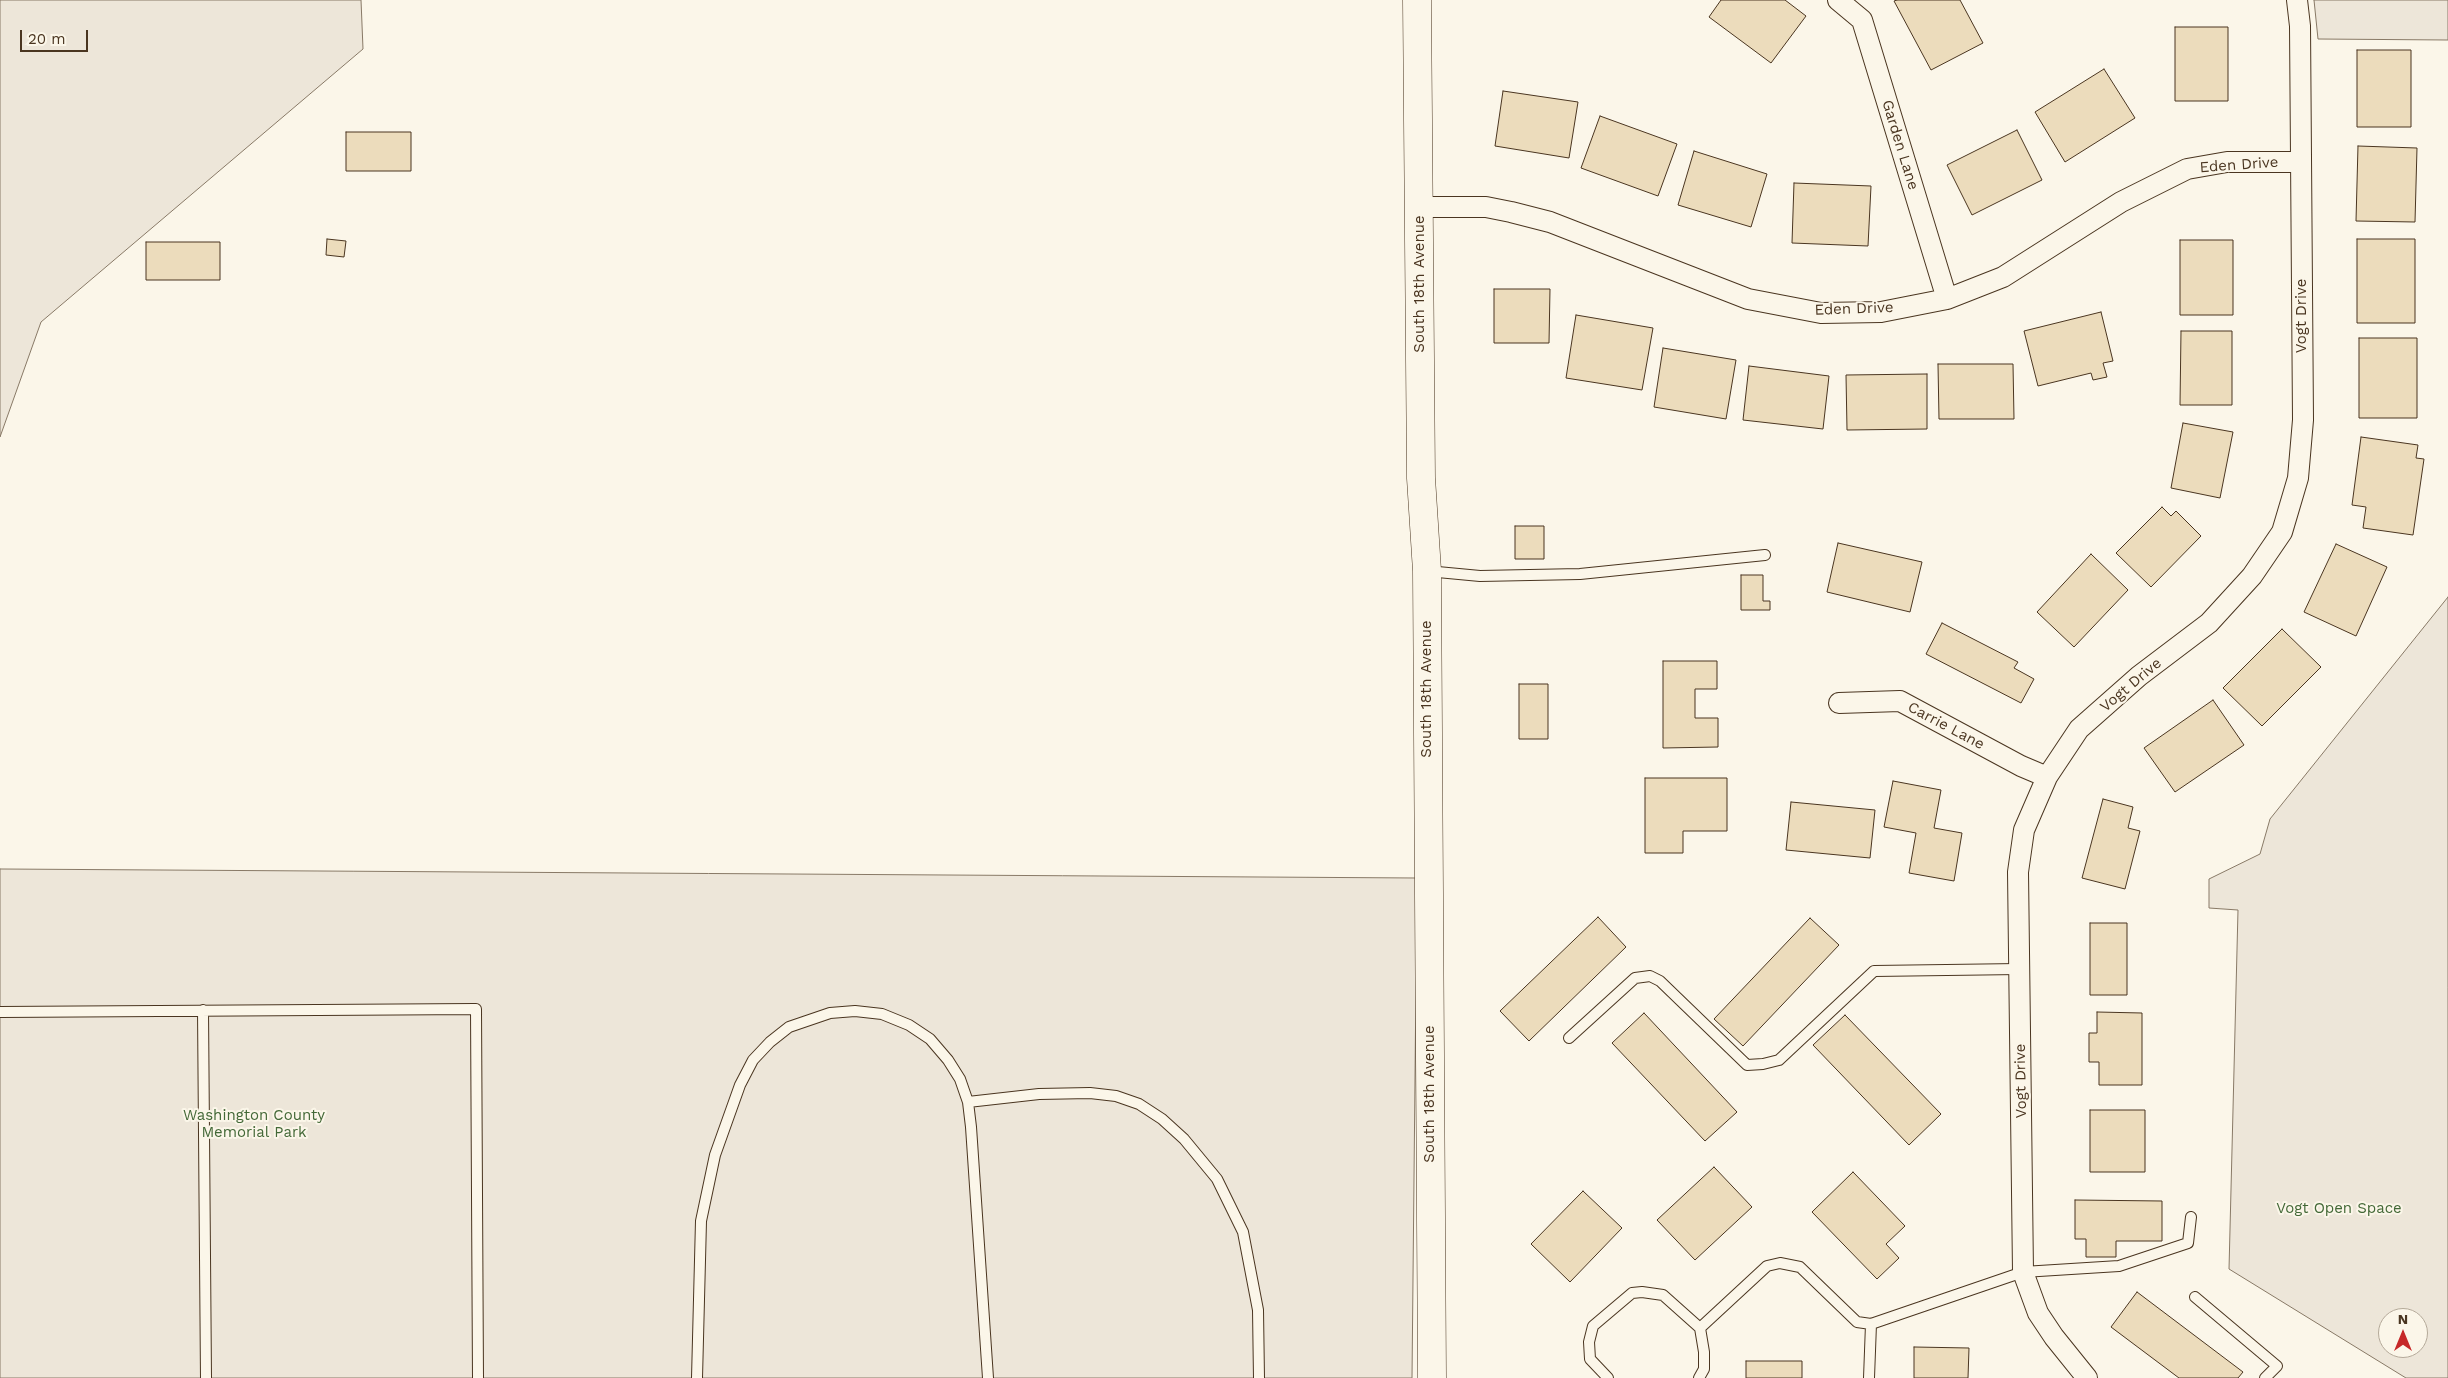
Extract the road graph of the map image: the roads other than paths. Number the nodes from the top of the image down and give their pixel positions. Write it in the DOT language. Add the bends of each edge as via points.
graph roads {
  1 [pos="1417,0"];
  2 [pos="1838,0"];
  3 [pos="2297,0"];
  4 [pos="2301,162"];
  5 [pos="1419,207"];
  6 [pos="1947,299"];
  7 [pos="1765,555"];
  8 [pos="1426,571"];
  9 [pos="1839,703"];
  10 [pos="2047,777"];
  11 [pos="2019,970"];
  12 [pos="203,1010"];
  13 [pos="0,1012"];
  14 [pos="1569,1038"];
  15 [pos="968,1102"];
  16 [pos="2191,1217"];
  17 [pos="2023,1272"];
  18 [pos="2195,1297"];
  19 [pos="1871,1324"];
  20 [pos="1700,1328"];
  21 [pos="206,1378"];
  22 [pos="478,1378"];
  23 [pos="697,1378"];
  24 [pos="988,1378"];
  25 [pos="1259,1378"];
  26 [pos="1432,1378"];
  27 [pos="1608,1378"];
  28 [pos="1700,1378"];
  29 [pos="1869,1378"];
  30 [pos="2086,1378"];
  31 [pos="2265,1378"];
  1 -- 5 [label="street, South 18th Avenue"];
  2 -- 6 [label="street, Garden Lane" via="1862,20"];
  3 -- 4 [label="street, Vogt Drive"];
  4 -- 6 [label="street, Eden Drive" via="2227,162 2187,169 2121,202 2003,277"];
  4 -- 10 [label="street, Vogt Drive" via="2303,420 2298,478 2282,532 2252,576 2209,623 2139,676 2079,730"];
  5 -- 6 [label="street, Eden Drive" via="1486,208 1550,222 1748,299 1821,314 1881,312"];
  5 -- 8 [label="street, South 18th Avenue" via="1421,478"];
  7 -- 8 [label="lane" via="1580,574 1480,576"];
  8 -- 26 [label="street, South 18th Avenue"];
  9 -- 10 [label="street, Carrie Lane" via="1900,701"];
  10 -- 11 [label="street, Vogt Drive" via="2024,830 2018,872"];
  11 -- 14 [label="lane" via="1874,971 1779,1060 1763,1064 1747,1066 1660,981 1650,976 1635,978"];
  11 -- 17 [label="street, Vogt Drive"];
  12 -- 13 [label="lane"];
  12 -- 21 [label="lane"];
  12 -- 22 [label="lane" via="476,1009"];
  15 -- 23 [label="lane" via="960,1079 930,1039 909,1025 882,1014 830,1013 789,1027 770,1042 753,1060 740,1085 715,1155 705,1195 699,1252"];
  15 -- 24 [label="lane"];
  15 -- 25 [label="lane" via="1039,1094 1116,1096 1139,1104 1184,1139 1217,1179 1243,1232 1258,1310"];
  16 -- 17 [label="lane" via="2188,1243 2119,1266"];
  17 -- 19 [label="lane"];
  17 -- 30 [label="street, Vogt Drive" via="2038,1313"];
  18 -- 31 [label="lane" via="2277,1366"];
  19 -- 20 [label="lane" via="1857,1322 1800,1267 1780,1264 1767,1266"];
  19 -- 29 [label="lane"];
  20 -- 27 [label="lane" via="1663,1295 1632,1293 1593,1326 1591,1333 1590,1360"];
  20 -- 28 [label="lane" via="1704,1369"];
}
